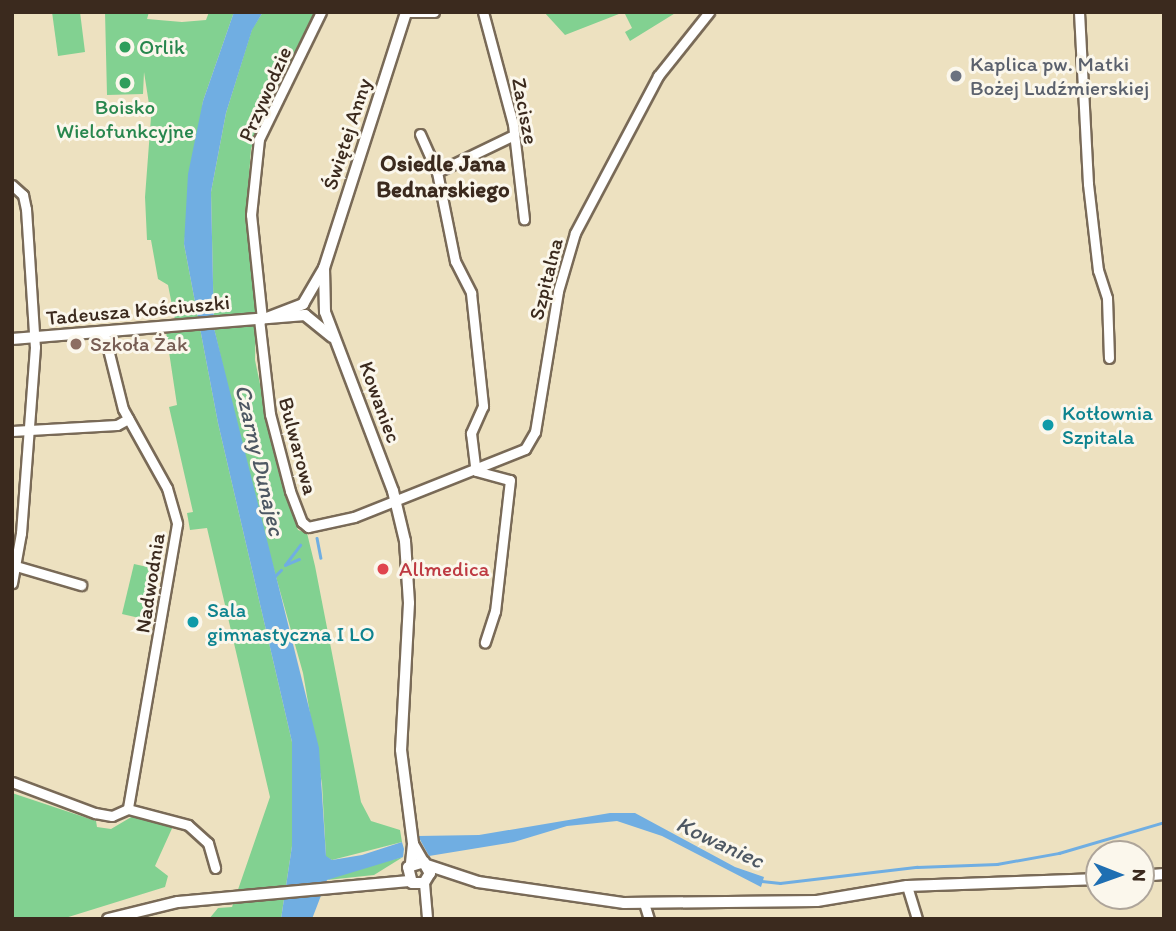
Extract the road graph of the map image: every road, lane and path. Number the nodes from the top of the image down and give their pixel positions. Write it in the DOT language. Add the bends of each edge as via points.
graph roads {
  1 [pos="321,12"];
  2 [pos="406,12"];
  3 [pos="434,12"];
  4 [pos="483,12"];
  5 [pos="709,12"];
  6 [pos="1079,12"];
  7 [pos="420,134"];
  8 [pos="514,135"];
  9 [pos="437,172"];
  10 [pos="12,176"];
  11 [pos="13,185"];
  12 [pos="524,219"];
  13 [pos="324,268"];
  14 [pos="322,299"];
  15 [pos="308,309"];
  16 [pos="325,312"];
  17 [pos="261,319"];
  18 [pos="104,333"];
  19 [pos="34,338"];
  20 [pos="12,339"];
  21 [pos="340,348"];
  22 [pos="1109,358"];
  23 [pos="128,419"];
  24 [pos="29,430"];
  25 [pos="12,431"];
  26 [pos="476,471"];
  27 [pos="396,500"];
  28 [pos="12,515"];
  29 [pos="23,515"];
  30 [pos="16,566"];
  31 [pos="12,583"];
  32 [pos="81,584"];
  33 [pos="485,642"];
  34 [pos="12,782"];
  35 [pos="128,809"];
  36 [pos="412,839"];
  37 [pos="425,864"];
  38 [pos="215,868"];
  39 [pos="459,875"];
  40 [pos="416,876"];
  41 [pos="1085,880"];
  42 [pos="907,886"];
  43 [pos="644,903"];
  44 [pos="108,919"];
  45 [pos="427,919"];
  46 [pos="649,919"];
  47 [pos="917,919"];
  1 -- 17 [label="street, Przywodzie" via="260,139 251,215"];
  2 -- 3 [label="street"];
  2 -- 13 [label="street, Świętej Anny"];
  4 -- 8 [label="street, Zacisze"];
  5 -- 26 [label="street, Szpitalna" via="657,76 575,233 558,291 533,438 519,452"];
  6 -- 22 [label="street" via="1088,184 1098,270 1107,298"];
  7 -- 9 [label="street"];
  8 -- 9 [label="street"];
  8 -- 12 [label="street, Zacisze"];
  9 -- 26 [label="street" via="458,271 471,293 483,407 471,433"];
  10 -- 11 [label="street"];
  11 -- 19 [label="street" via="23,195 26,209"];
  13 -- 14 [label="street, Świętej Anny"];
  13 -- 15 [label="street, Świętej Anny"];
  14 -- 15 [label="street"];
  14 -- 16 [label="street, Kowaniec"];
  15 -- 16 [label="street"];
  15 -- 17 [label="street, Tadeusza Kościuszki"];
  15 -- 21 [label="street, Kowaniec"];
  16 -- 21 [label="street, Kowaniec"];
  17 -- 18 [label="street, Tadeusza Kościuszki"];
  17 -- 27 [label="street, Bulwarowa" via="263,381 285,476 302,522 308,527 332,524"];
  18 -- 19 [label="street, Tadeusza Kościuszki"];
  18 -- 23 [label="street, Nadwodnia"];
  19 -- 20 [label="street, Tadeusza Kościuszki"];
  19 -- 24 [label="street"];
  21 -- 27 [label="street, Kowaniec"];
  23 -- 24 [label="street" via="117,425"];
  23 -- 35 [label="street, Nadwodnia" via="167,488 177,524"];
  24 -- 25 [label="street"];
  24 -- 29 [label="street"];
  26 -- 27 [label="street, Szpitalna"];
  26 -- 33 [label="street" via="510,481 497,597"];
  27 -- 36 [label="street, Kowaniec" via="408,575 401,739"];
  28 -- 29 [label="street"];
  29 -- 30 [label="street"];
  30 -- 31 [label="street"];
  30 -- 32 [label="street"];
  34 -- 35 [label="street" via="94,813 112,816"];
  35 -- 38 [label="street" via="188,825 208,843"];
  36 -- 37 [label="street, Kowaniec"];
  36 -- 40 [label="street, Kowaniec"];
  37 -- 39 [label="street"];
  37 -- 40 [label="street"];
  37 -- 40 [label="street"];
  39 -- 40 [label="street"];
  39 -- 43 [label="street" via="592,900"];
  40 -- 44 [label="street" via="343,888 201,900"];
  40 -- 45 [label="street"];
  41 -- 42 [label="street"];
  42 -- 43 [label="street" via="817,901"];
  42 -- 47 [label="street"];
  43 -- 46 [label="street"];
}
